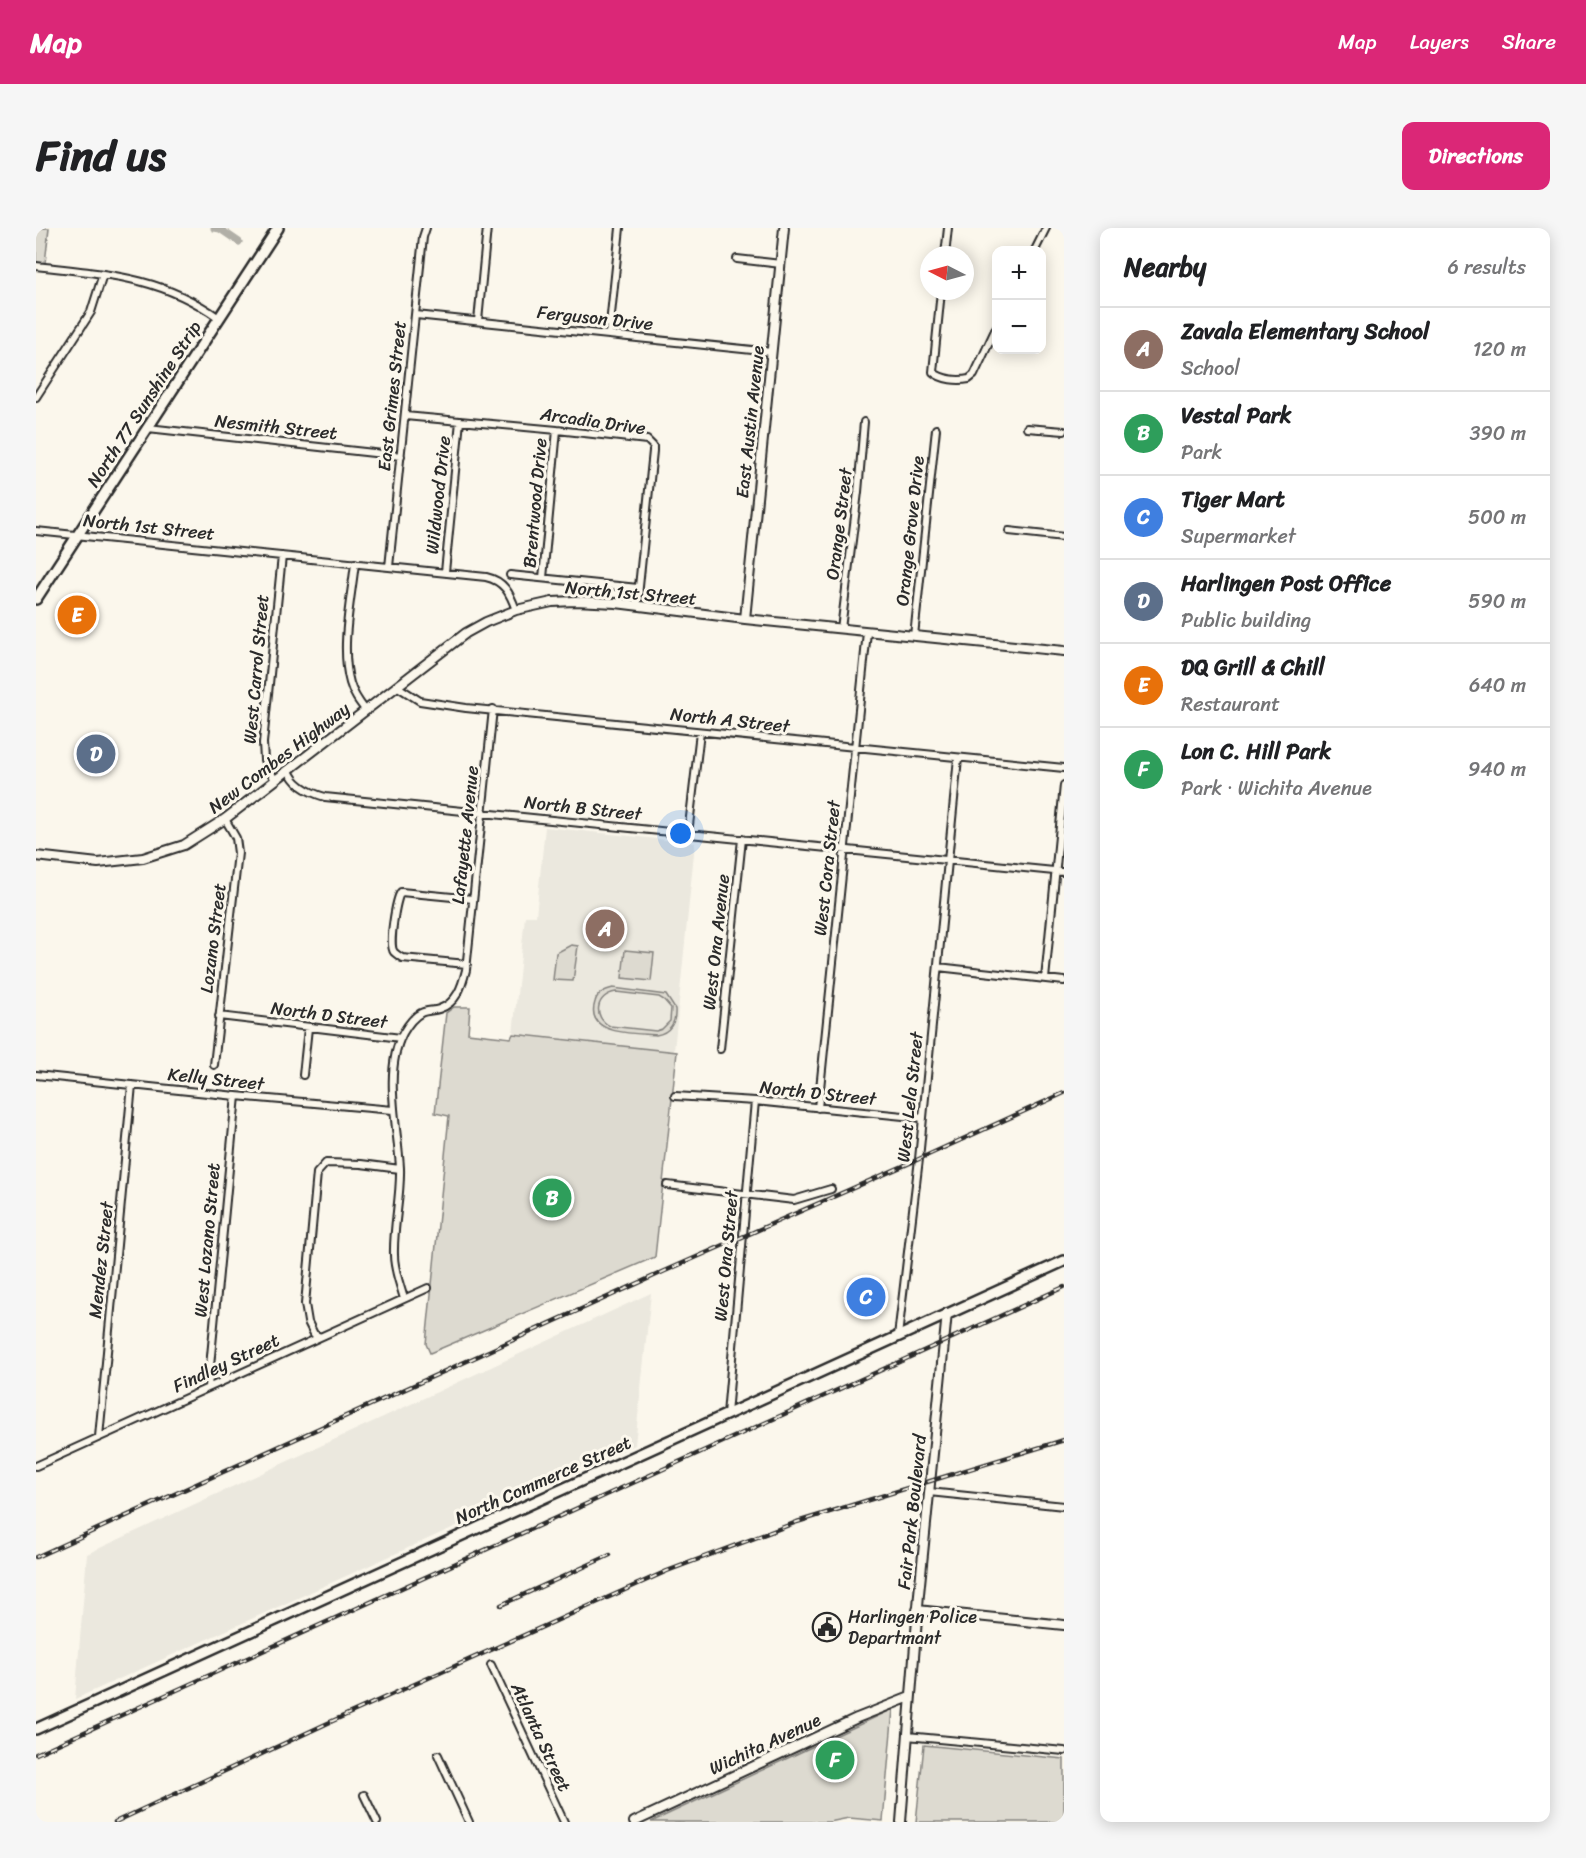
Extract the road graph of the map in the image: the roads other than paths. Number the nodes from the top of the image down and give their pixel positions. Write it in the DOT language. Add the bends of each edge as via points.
graph roads {
  1 [pos="278,228"];
  2 [pos="426,228"];
  3 [pos="487,228"];
  4 [pos="620,228"];
  5 [pos="784,228"];
  6 [pos="948,228"];
  7 [pos="1046,228"];
  8 [pos="946,246"];
  9 [pos="1037,246"];
  10 [pos="737,259"];
  11 [pos="781,264"];
  12 [pos="36,266"];
  13 [pos="102,274"];
  14 [pos="940,300"];
  15 [pos="416,315"];
  16 [pos="219,318"];
  17 [pos="478,321"];
  18 [pos="609,334"];
  19 [pos="992,337"];
  20 [pos="772,352"];
  21 [pos="36,397"];
  22 [pos="405,416"];
  23 [pos="460,421"];
  24 [pos="864,422"];
  25 [pos="148,428"];
  26 [pos="1027,428"];
  27 [pos="936,429"];
  28 [pos="557,430"];
  29 [pos="1064,431"];
  30 [pos="401,456"];
  31 [pos="36,531"];
  32 [pos="1009,531"];
  33 [pos="79,535"];
  34 [pos="1064,537"];
  35 [pos="282,556"];
  36 [pos="355,563"];
  37 [pos="389,567"];
  38 [pos="445,572"];
  39 [pos="510,575"];
  40 [pos="543,578"];
  41 [pos="639,588"];
  42 [pos="36,599"];
  43 [pos="637,606"];
  44 [pos="516,610"];
  45 [pos="745,619"];
  46 [pos="841,628"];
  47 [pos="867,632"];
  48 [pos="914,636"];
  49 [pos="1064,651"];
  50 [pos="398,687"];
  51 [pos="493,709"];
  52 [pos="366,711"];
  53 [pos="700,732"];
  54 [pos="855,747"];
  55 [pos="958,758"];
  56 [pos="1064,768"];
  57 [pos="289,770"];
  58 [pos="275,780"];
  59 [pos="1064,785"];
  60 [pos="482,812"];
  61 [pos="225,819"];
  62 [pos="688,834"];
  63 [pos="742,839"];
  64 [pos="844,849"];
  65 [pos="36,856"];
  66 [pos="948,860"];
  67 [pos="1055,871"];
  68 [pos="1064,872"];
  69 [pos="473,899"];
  70 [pos="466,964"];
  71 [pos="938,967"];
  72 [pos="1045,979"];
  73 [pos="1064,981"];
  74 [pos="219,1016"];
  75 [pos="308,1028"];
  76 [pos="400,1038"];
  77 [pos="720,1049"];
  78 [pos="214,1065"];
  79 [pos="36,1075"];
  80 [pos="303,1075"];
  81 [pos="132,1085"];
  82 [pos="236,1096"];
  83 [pos="675,1096"];
  84 [pos="755,1101"];
  85 [pos="818,1108"];
  86 [pos="393,1110"];
  87 [pos="923,1118"];
  88 [pos="400,1169"];
  89 [pos="668,1185"];
  90 [pos="831,1189"];
  91 [pos="746,1193"];
  92 [pos="1064,1261"];
  93 [pos="428,1288"];
  94 [pos="404,1299"];
  95 [pos="947,1313"];
  96 [pos="898,1336"];
  97 [pos="320,1337"];
  98 [pos="208,1387"];
  99 [pos="727,1414"];
  100 [pos="99,1437"];
  101 [pos="36,1466"];
  102 [pos="929,1492"];
  103 [pos="1064,1506"];
  104 [pos="917,1611"];
  105 [pos="1064,1625"];
  106 [pos="491,1665"];
  107 [pos="910,1697"];
  108 [pos="36,1729"];
  109 [pos="907,1736"];
  110 [pos="1064,1751"];
  111 [pos="438,1755"];
  112 [pos="364,1795"];
  113 [pos="377,1822"];
  114 [pos="470,1822"];
  115 [pos="564,1822"];
  116 [pos="634,1822"];
  117 [pos="902,1822"];
  1 -- 16 [label="main road, North 77 Sunshine Strip"];
  2 -- 15 [label="street, East Grimes Street"];
  3 -- 17 [label="street"];
  4 -- 18 [label="street"];
  5 -- 11 [label="street, East Austin Avenue"];
  6 -- 8 [label="street"];
  7 -- 9 [label="street"];
  10 -- 11 [label="street"];
  11 -- 20 [label="street, East Austin Avenue"];
  12 -- 13 [label="street"];
  13 -- 16 [label="street" via="156,284 198,303"];
  13 -- 21 [label="street" via="91,312"];
  14 -- 19 [label="street" via="933,372 936,375 969,379"];
  15 -- 17 [label="street, Ferguson Drive"];
  15 -- 22 [label="street, East Grimes Street"];
  16 -- 25 [label="main road, North 77 Sunshine Strip"];
  17 -- 18 [label="street, Ferguson Drive"];
  18 -- 20 [label="street, Ferguson Drive"];
  20 -- 45 [label="street, East Austin Avenue"];
  22 -- 23 [label="street, Arcadia Drive"];
  22 -- 30 [label="street, East Grimes Street"];
  23 -- 28 [label="street, Arcadia Drive"];
  23 -- 38 [label="street, Wildwood Drive"];
  24 -- 46 [label="street, Orange Street"];
  25 -- 30 [label="street, Nesmith Street"];
  25 -- 33 [label="main road, North 77 Sunshine Strip"];
  26 -- 29 [label="street"];
  27 -- 48 [label="street, Orange Grove Drive"];
  28 -- 40 [label="street, Brentwood Drive"];
  28 -- 41 [label="street, Arcadia Drive" via="647,441 653,446"];
  30 -- 37 [label="street, East Grimes Street"];
  31 -- 33 [label="street, North 1st Street"];
  32 -- 34 [label="street"];
  33 -- 35 [label="street, North 1st Street"];
  33 -- 42 [label="main road, North 77 Sunshine Strip"];
  35 -- 36 [label="street, North 1st Street"];
  35 -- 58 [label="street, West Carrol Street" via="263,743 264,760"];
  36 -- 37 [label="street, North 1st Street"];
  36 -- 52 [label="street" via="346,653 350,683"];
  37 -- 38 [label="street, North 1st Street"];
  38 -- 44 [label="street, North 1st Street" via="497,580 509,592"];
  39 -- 40 [label="street"];
  40 -- 41 [label="street"];
  41 -- 43 [label="street, Arcadia Drive"];
  43 -- 44 [label="street, North 1st Street" via="552,602"];
  43 -- 45 [label="street, North 1st Street"];
  44 -- 50 [label="street, New Combes Highway" via="466,633"];
  45 -- 46 [label="street, North 1st Street"];
  46 -- 47 [label="street, North 1st Street"];
  47 -- 48 [label="street, North 1st Street"];
  47 -- 54 [label="street, West Cora Street"];
  48 -- 49 [label="street, North 1st Street"];
  50 -- 51 [label="street, North A Street" via="420,701"];
  50 -- 52 [label="street, New Combes Highway"];
  51 -- 53 [label="street, North A Street"];
  51 -- 60 [label="street, Lafayette Avenue"];
  52 -- 57 [label="street, New Combes Highway"];
  53 -- 54 [label="street, North A Street"];
  53 -- 62 [label="street"];
  54 -- 55 [label="street, North A Street"];
  54 -- 64 [label="street, West Cora Street"];
  55 -- 56 [label="street, North A Street"];
  55 -- 66 [label="street, West Lela Street"];
  57 -- 58 [label="street, New Combes Highway"];
  57 -- 60 [label="street, North B Street" via="303,787 325,797"];
  58 -- 61 [label="street, New Combes Highway"];
  59 -- 67 [label="street"];
  60 -- 62 [label="street, North B Street"];
  60 -- 69 [label="street, Lafayette Avenue"];
  61 -- 65 [label="street, New Combes Highway" via="184,845 143,858 98,863"];
  61 -- 74 [label="street, Lozano Street" via="236,838 237,853"];
  62 -- 63 [label="street, North B Street"];
  63 -- 64 [label="street, North B Street"];
  63 -- 77 [label="street, West Ona Avenue"];
  64 -- 66 [label="street, North B Street"];
  64 -- 85 [label="street, West Cora Street"];
  66 -- 67 [label="street, North B Street"];
  66 -- 71 [label="street, West Lela Street"];
  67 -- 68 [label="street, North B Street"];
  67 -- 72 [label="street"];
  69 -- 70 [label="street, Lafayette Avenue"];
  69 -- 70 [label="street" via="401,892 394,916 394,952 402,957"];
  70 -- 76 [label="street, North D Street" via="463,985 456,997 440,1009 421,1012"];
  71 -- 72 [label="street"];
  71 -- 87 [label="street, West Lela Street"];
  72 -- 73 [label="street"];
  74 -- 75 [label="street, North D Street"];
  74 -- 78 [label="street, Lozano Street"];
  75 -- 76 [label="street, North D Street"];
  75 -- 80 [label="street"];
  76 -- 86 [label="street"];
  79 -- 81 [label="street, Kelly Street"];
  81 -- 82 [label="street, Kelly Street"];
  81 -- 100 [label="street, Mendez Street"];
  82 -- 86 [label="street, Kelly Street"];
  82 -- 98 [label="street, West Lozano Street"];
  83 -- 84 [label="street, North D Street"];
  84 -- 85 [label="street, North D Street"];
  84 -- 91 [label="street, West Ona Street"];
  85 -- 87 [label="street, North D Street"];
  86 -- 88 [label="street"];
  87 -- 96 [label="street, West Lela Street"];
  88 -- 94 [label="street" via="393,1256"];
  88 -- 97 [label="street" via="326,1163 317,1173 305,1304 308,1322"];
  89 -- 91 [label="street"];
  90 -- 91 [label="street" via="794,1200"];
  91 -- 99 [label="street, West Ona Street"];
  92 -- 95 [label="main road, North Commerce Street"];
  93 -- 94 [label="street, Findley Street"];
  94 -- 97 [label="street, Findley Street"];
  95 -- 96 [label="main road, North Commerce Street"];
  95 -- 102 [label="street, Fair Park Boulevard"];
  96 -- 99 [label="main road, North Commerce Street"];
  97 -- 98 [label="street, Findley Street"];
  98 -- 100 [label="street, Findley Street"];
  99 -- 108 [label="main road, North Commerce Street"];
  100 -- 101 [label="street, Findley Street"];
  102 -- 103 [label="street"];
  102 -- 104 [label="street, Fair Park Boulevard"];
  104 -- 105 [label="street"];
  104 -- 107 [label="street, Fair Park Boulevard"];
  106 -- 115 [label="street, Atlanta Street"];
  107 -- 109 [label="street, Fair Park Boulevard"];
  107 -- 116 [label="street, Wichita Avenue"];
  109 -- 110 [label="street"];
  109 -- 117 [label="street, Fair Park Boulevard"];
  111 -- 114 [label="street"];
  112 -- 113 [label="street"];
}
